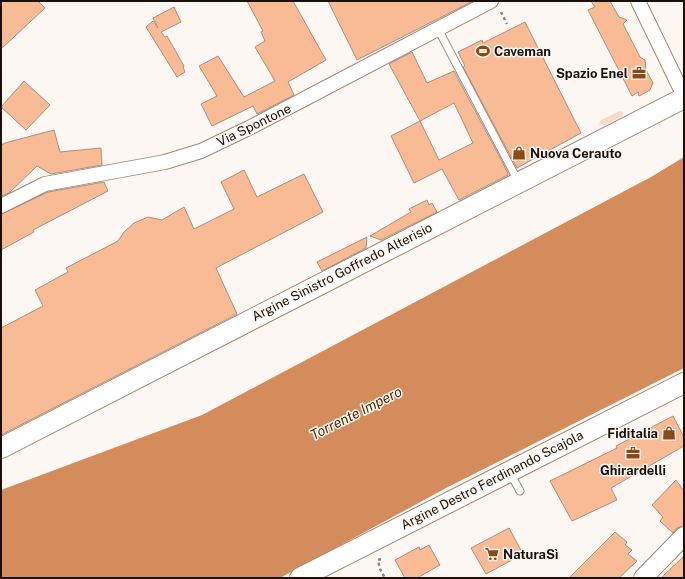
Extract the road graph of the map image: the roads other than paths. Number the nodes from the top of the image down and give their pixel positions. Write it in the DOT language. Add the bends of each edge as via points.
graph roads {
  1 [pos="491,1"];
  2 [pos="638,1"];
  3 [pos="438,28"];
  4 [pos="684,97"];
  5 [pos="519,182"];
  6 [pos="1,206"];
  7 [pos="684,383"];
  8 [pos="1,448"];
  9 [pos="509,471"];
  10 [pos="520,491"];
  11 [pos="684,536"];
  12 [pos="300,578"];
  13 [pos="643,578"];
  1 -- 3 [label="street, Via Spontone"];
  2 -- 4 [label="street"];
  3 -- 5 [label="lane"];
  3 -- 6 [label="street, Via Spontone" via="201,151 165,162 45,184"];
  4 -- 5 [label="main road, Argine Sinistro Goffredo Alterisio"];
  5 -- 8 [label="main road, Argine Sinistro Goffredo Alterisio"];
  7 -- 9 [label="main road, Argine Destro Ferdinando Scajola"];
  9 -- 10 [label="lane"];
  9 -- 12 [label="main road, Argine Destro Ferdinando Scajola"];
  11 -- 13 [label="street"];
}
